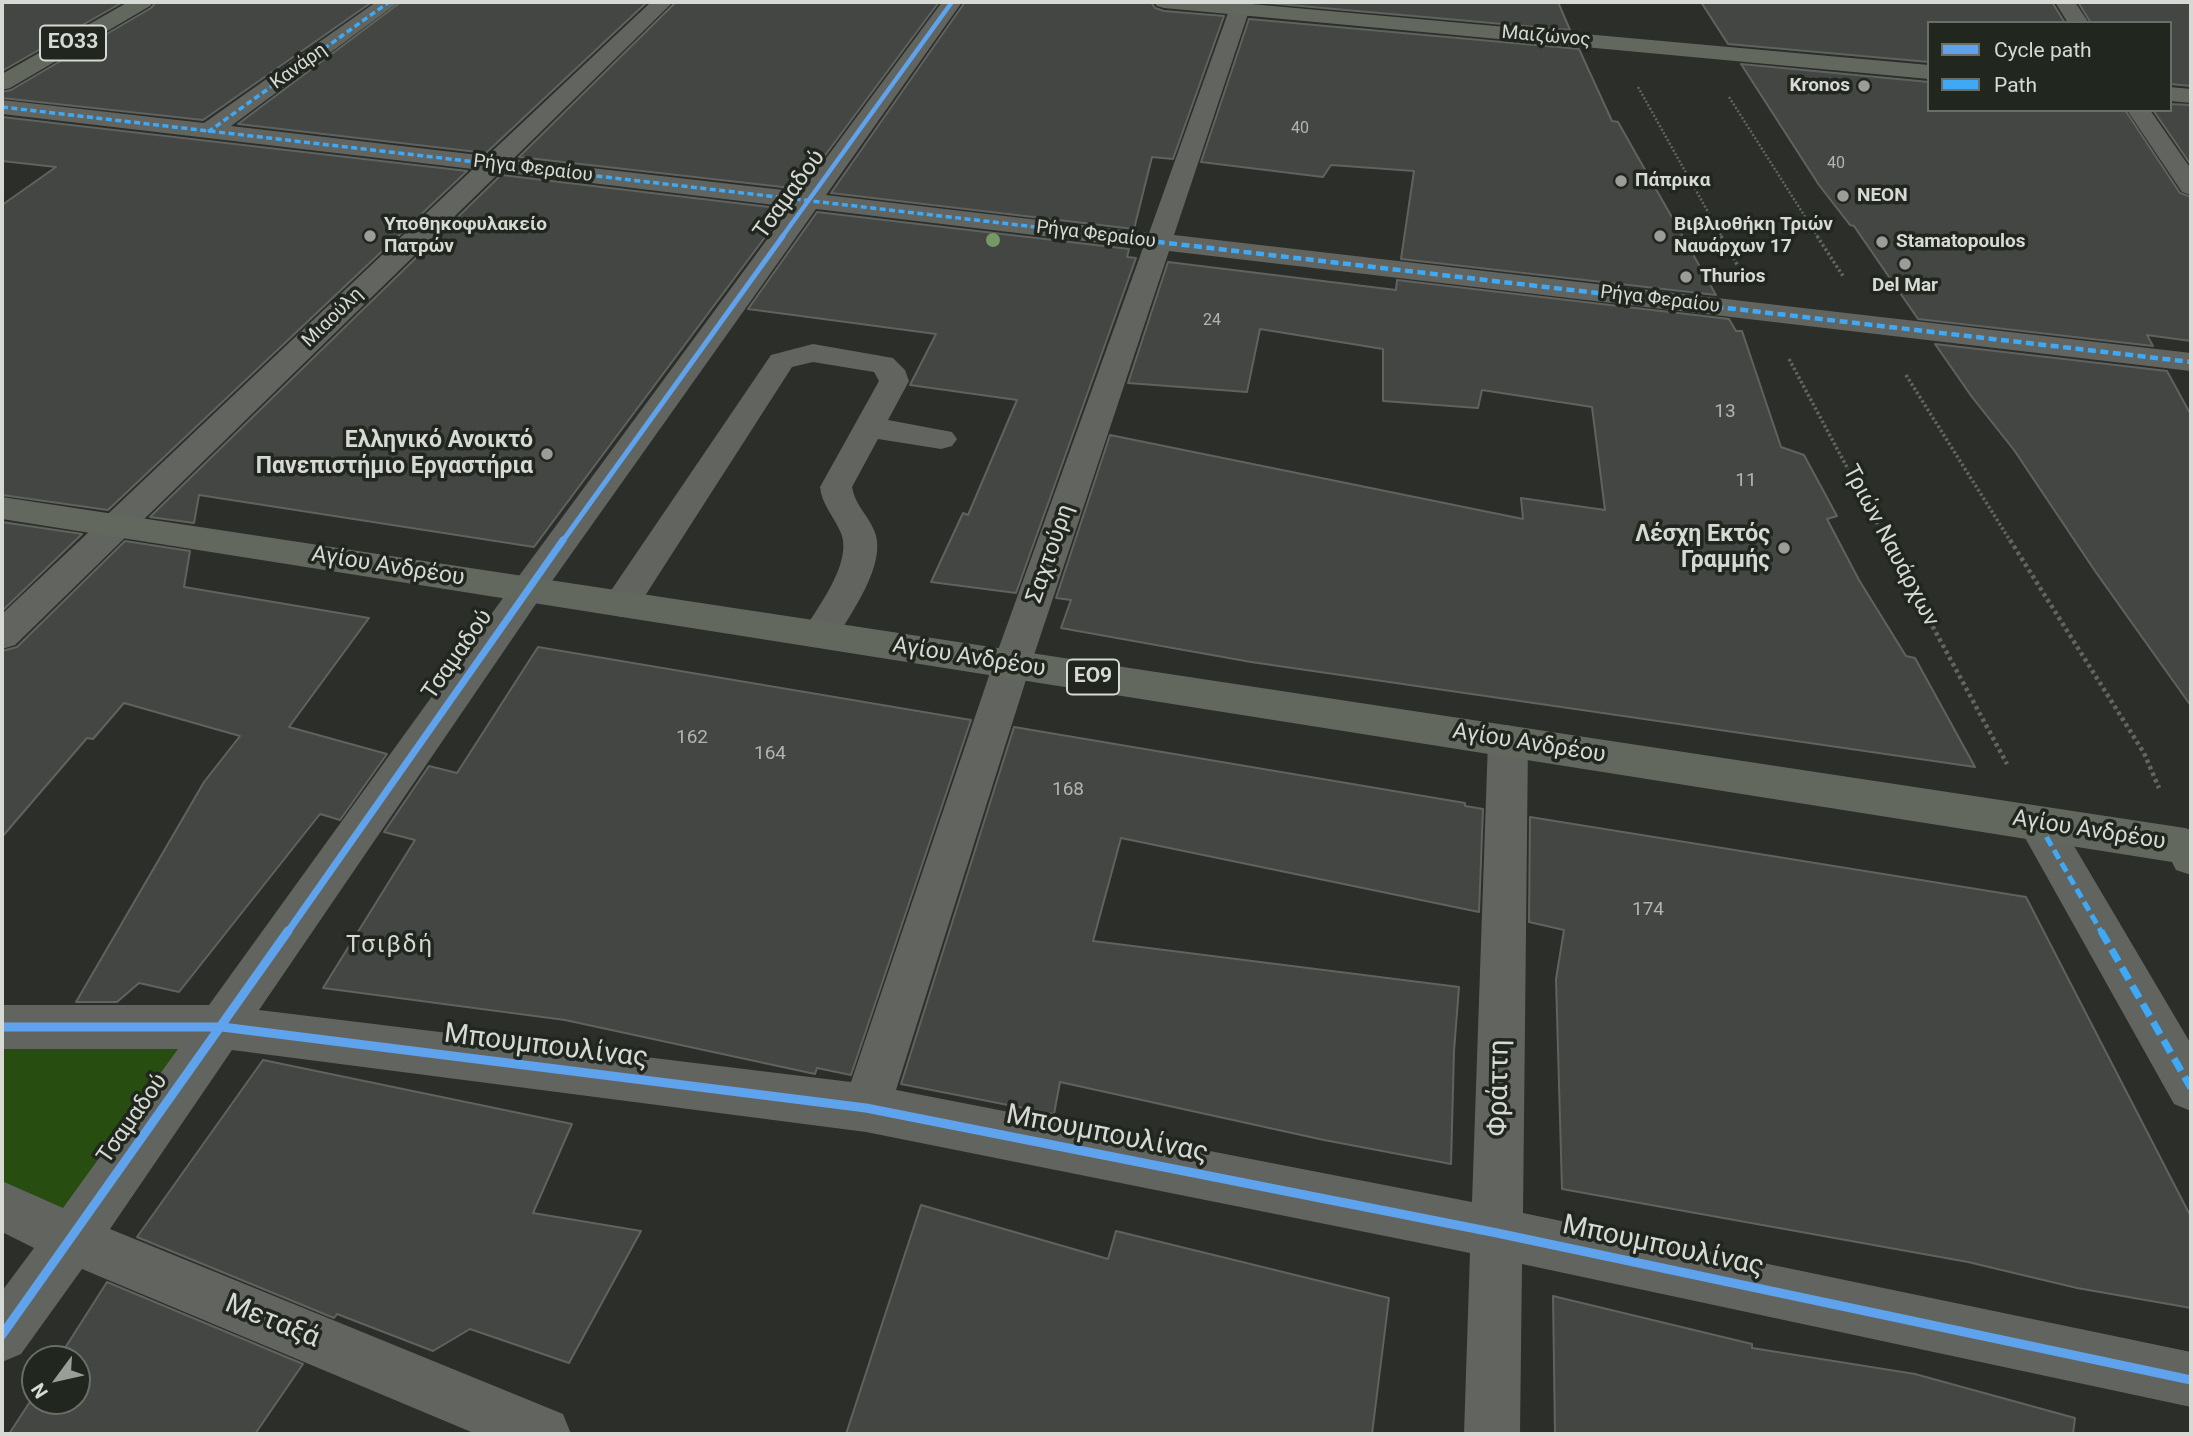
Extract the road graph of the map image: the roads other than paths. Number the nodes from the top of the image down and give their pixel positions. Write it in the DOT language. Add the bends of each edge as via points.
graph roads {
  1 [pos="144,2"];
  2 [pos="389,2"];
  3 [pos="663,2"];
  4 [pos="952,2"];
  5 [pos="1164,2"];
  6 [pos="2065,2"];
  7 [pos="1241,5"];
  8 [pos="2078,21"];
  9 [pos="1927,72"];
  10 [pos="2,83"];
  11 [pos="2172,94"];
  12 [pos="2191,96"];
  13 [pos="2,107"];
  14 [pos="2139,112"];
  15 [pos="208,132"];
  16 [pos="493,164"];
  17 [pos="2191,187"];
  18 [pos="809,201"];
  19 [pos="1161,242"];
  20 [pos="2191,362"];
  21 [pos="868,427"];
  22 [pos="941,439"];
  23 [pos="2,508"];
  24 [pos="116,525"];
  25 [pos="528,589"];
  26 [pos="621,604"];
  27 [pos="820,634"];
  28 [pos="2,635"];
  29 [pos="1012,664"];
  30 [pos="1507,741"];
  31 [pos="2039,824"];
  32 [pos="2189,850"];
  33 [pos="2,1027"];
  34 [pos="222,1027"];
  35 [pos="2191,1088"];
  36 [pos="866,1108"];
  37 [pos="2,1206"];
  38 [pos="1497,1233"];
  39 [pos="72,1239"];
  40 [pos="2,1335"];
  41 [pos="2191,1380"];
  42 [pos="543,1434"];
  43 [pos="1492,1434"];
  1 -- 10 [label="main road, ΕΟ33"];
  2 -- 15 [label="street, Κανάρη"];
  3 -- 16 [label="street, Μιαούλη"];
  4 -- 18 [label="street, Τσαμαδού"];
  5 -- 7 [label="main road, Μαιζώνος"];
  6 -- 8 [label="street"];
  7 -- 9 [label="main road, Μαιζώνος"];
  7 -- 19 [label="street, Σαχτούρη"];
  11 -- 12 [label="main road"];
  13 -- 15 [label="street, Ρήγα Φεραίου"];
  14 -- 17 [label="street"];
  15 -- 16 [label="street, Ρήγα Φεραίου"];
  16 -- 18 [label="street, Ρήγα Φεραίου"];
  16 -- 24 [label="street, Μιαούλη"];
  18 -- 19 [label="street, Ρήγα Φεραίου"];
  18 -- 25 [label="street, Τσαμαδού"];
  19 -- 20 [label="street, Ρήγα Φεραίου"];
  19 -- 29 [label="street, Σαχτούρη"];
  21 -- 22 [label="street"];
  21 -- 26 [label="street" via="894,381 883,364 813,352 781,361"];
  21 -- 27 [label="street" via="836,487 836,498 858,531 860,562"];
  23 -- 24 [label="main road, Αγίου Ανδρέου / ΕΟ9"];
  24 -- 25 [label="main road, Αγίου Ανδρέου / ΕΟ9"];
  24 -- 28 [label="street, Μιαούλη"];
  25 -- 26 [label="main road, Αγίου Ανδρέου / ΕΟ9"];
  25 -- 34 [label="street, Τσαμαδού"];
  26 -- 27 [label="main road, Αγίου Ανδρέου / ΕΟ9"];
  27 -- 29 [label="main road, Αγίου Ανδρέου / ΕΟ9"];
  29 -- 30 [label="main road, Αγίου Ανδρέου / ΕΟ9"];
  29 -- 36 [label="street, Σαχτούρη"];
  30 -- 31 [label="main road, Αγίου Ανδρέου / ΕΟ9"];
  30 -- 38 [label="street, Φράττη"];
  31 -- 32 [label="main road, Αγίου Ανδρέου / ΕΟ9"];
  31 -- 35 [label="street"];
  33 -- 34 [label="street, Μπουμπουλίνας"];
  34 -- 36 [label="street, Μπουμπουλίνας"];
  34 -- 39 [label="street, Τσαμαδού"];
  36 -- 38 [label="street, Μπουμπουλίνας"];
  37 -- 39 [label="street, Μεταξά"];
  38 -- 41 [label="street, Μπουμπουλίνας"];
  38 -- 43 [label="street, Φράττη"];
  39 -- 40 [label="street, Τσαμαδού"];
  39 -- 42 [label="street, Μεταξά"];
}
